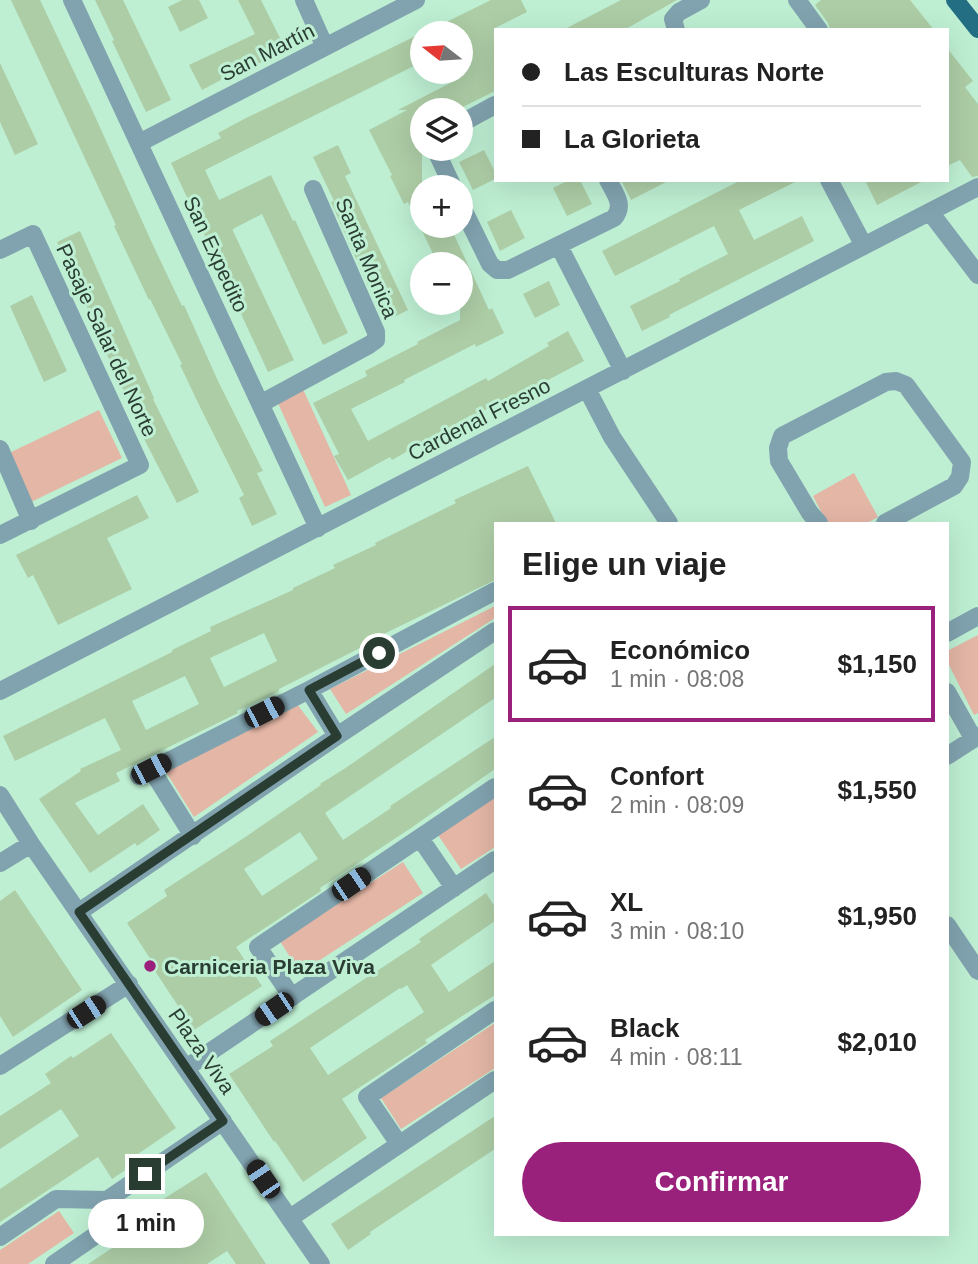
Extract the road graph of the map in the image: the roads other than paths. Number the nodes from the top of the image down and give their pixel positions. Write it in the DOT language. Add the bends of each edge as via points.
graph roads {
  1 [pos="72,0"];
  2 [pos="304,0"];
  3 [pos="416,0"];
  4 [pos="701,0"];
  5 [pos="797,0"];
  6 [pos="955,0"];
  7 [pos="675,28"];
  8 [pos="818,28"];
  9 [pos="978,29"];
  10 [pos="326,47"];
  11 [pos="494,106"];
  12 [pos="473,117"];
  13 [pos="139,144"];
  14 [pos="609,182"];
  15 [pos="830,182"];
  16 [pos="978,187"];
  17 [pos="313,189"];
  18 [pos="930,212"];
  19 [pos="473,229"];
  20 [pos="559,246"];
  21 [pos="863,246"];
  22 [pos="0,250"];
  23 [pos="978,275"];
  24 [pos="623,371"];
  25 [pos="587,389"];
  26 [pos="260,404"];
  27 [pos="0,449"];
  28 [pos="808,520"];
  29 [pos="31,521"];
  30 [pos="668,522"];
  31 [pos="887,522"];
  32 [pos="318,528"];
  33 [pos="0,535"];
  34 [pos="494,592"];
  35 [pos="978,616"];
  36 [pos="494,632"];
  37 [pos="949,632"];
  38 [pos="309,690"];
  39 [pos="0,691"];
  40 [pos="949,695"];
  41 [pos="337,736"];
  42 [pos="976,737"];
  43 [pos="949,755"];
  44 [pos="494,788"];
  45 [pos="0,794"];
  46 [pos="193,836"];
  47 [pos="420,838"];
  48 [pos="31,844"];
  49 [pos="494,861"];
  50 [pos="0,863"];
  51 [pos="454,888"];
  52 [pos="79,912"];
  53 [pos="949,928"];
  54 [pos="978,971"];
  55 [pos="129,984"];
  56 [pos="292,997"];
  57 [pos="494,1011"];
  58 [pos="0,1066"];
  59 [pos="186,1068"];
  60 [pos="494,1081"];
  61 [pos="223,1121"];
  62 [pos="399,1144"];
  63 [pos="107,1200"];
  64 [pos="290,1218"];
  65 [pos="0,1237"];
  66 [pos="54,1264"];
  67 [pos="320,1264"];
  1 -- 13 [label="street, San Expedito"];
  2 -- 10 [label="street"];
  3 -- 10 [label="street, San Martín"];
  4 -- 7 [label="street" via="679,12 673,19"];
  5 -- 8 [label="street"];
  6 -- 9 [label="main road"];
  10 -- 13 [label="street, San Martín"];
  11 -- 12 [label="street"];
  13 -- 26 [label="street, San Expedito"];
  14 -- 20 [label="street" via="620,212"];
  15 -- 21 [label="street"];
  16 -- 18 [label="street, Cardenal Fresno"];
  17 -- 26 [label="street, Santa Monica" via="376,340"];
  18 -- 21 [label="street, Cardenal Fresno"];
  18 -- 23 [label="street"];
  19 -- 20 [label="street" via="497,270 508,270"];
  20 -- 24 [label="street"];
  21 -- 24 [label="street, Cardenal Fresno"];
  22 -- 29 [label="street, Pasaje Salar del Norte" via="33,234 140,465"];
  24 -- 25 [label="street, Cardenal Fresno"];
  25 -- 30 [label="street" via="612,437"];
  25 -- 32 [label="street, Cardenal Fresno"];
  26 -- 32 [label="street, San Expedito"];
  27 -- 29 [label="street"];
  28 -- 31 [label="street" via="779,461 782,436 896,381 906,385 962,462 954,486"];
  29 -- 33 [label="street, Pasaje Salar del Norte"];
  32 -- 39 [label="street, Cardenal Fresno"];
  34 -- 38 [label="street"];
  35 -- 37 [label="street"];
  36 -- 41 [label="street"];
  38 -- 41 [label="street"];
  38 -- 46 [label="street" via="145,772"];
  40 -- 42 [label="street"];
  41 -- 46 [label="street"];
  42 -- 43 [label="street"];
  44 -- 47 [label="street"];
  45 -- 48 [label="street, Plaza Viva"];
  46 -- 52 [label="street"];
  47 -- 51 [label="street"];
  47 -- 56 [label="street" via="258,947"];
  48 -- 50 [label="street"];
  48 -- 52 [label="street, Plaza Viva"];
  49 -- 51 [label="street"];
  51 -- 56 [label="street"];
  52 -- 55 [label="street, Plaza Viva"];
  53 -- 54 [label="street"];
  55 -- 58 [label="street"];
  55 -- 59 [label="street, Plaza Viva"];
  56 -- 59 [label="street"];
  57 -- 62 [label="street" via="367,1097"];
  59 -- 61 [label="street, Plaza Viva"];
  60 -- 62 [label="street"];
  61 -- 63 [label="street"];
  61 -- 64 [label="street, Plaza Viva"];
  62 -- 64 [label="street"];
  63 -- 65 [label="street" via="56,1199"];
  63 -- 66 [label="street" via="96,1236"];
  64 -- 67 [label="street, Plaza Viva"];
}
